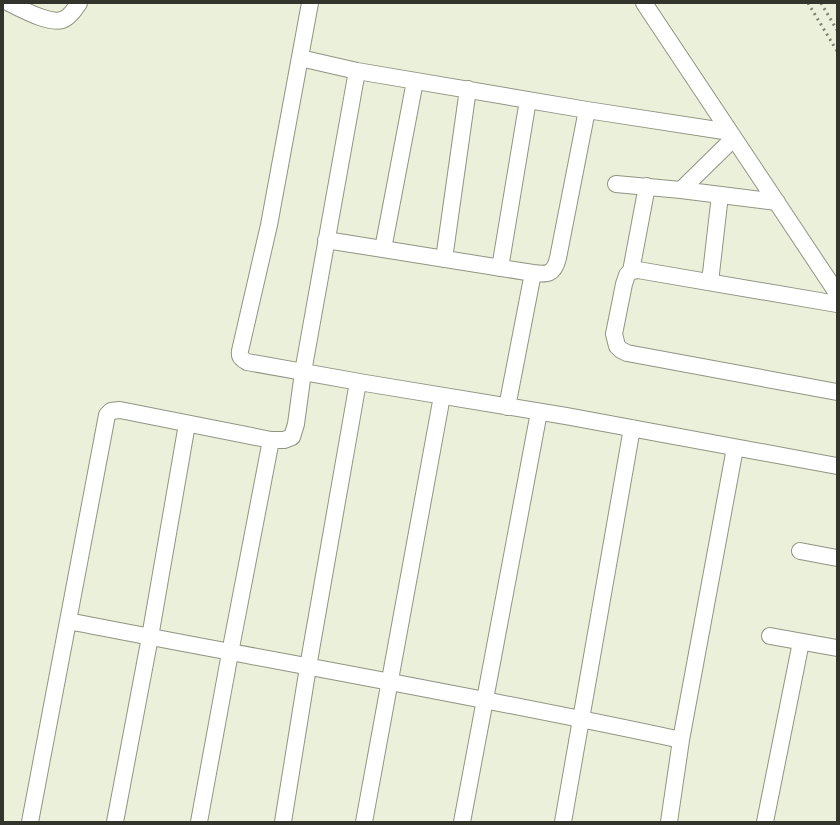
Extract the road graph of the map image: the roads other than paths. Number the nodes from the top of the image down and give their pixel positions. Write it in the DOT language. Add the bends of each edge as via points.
graph roads {
  1 [pos="9,3"];
  2 [pos="79,3"];
  3 [pos="310,3"];
  4 [pos="644,3"];
  5 [pos="300,58"];
  6 [pos="358,71"];
  7 [pos="415,81"];
  8 [pos="468,89"];
  9 [pos="528,100"];
  10 [pos="587,110"];
  11 [pos="732,135"];
  12 [pos="616,184"];
  13 [pos="646,186"];
  14 [pos="681,190"];
  15 [pos="720,195"];
  16 [pos="777,202"];
  17 [pos="326,240"];
  18 [pos="383,249"];
  19 [pos="444,259"];
  20 [pos="500,268"];
  21 [pos="631,271"];
  22 [pos="533,273"];
  23 [pos="710,282"];
  24 [pos="837,293"];
  25 [pos="837,304"];
  26 [pos="303,372"];
  27 [pos="358,382"];
  28 [pos="837,392"];
  29 [pos="442,396"];
  30 [pos="507,407"];
  31 [pos="539,412"];
  32 [pos="187,424"];
  33 [pos="632,428"];
  34 [pos="271,440"];
  35 [pos="735,448"];
  36 [pos="837,466"];
  37 [pos="800,551"];
  38 [pos="837,558"];
  39 [pos="68,621"];
  40 [pos="770,636"];
  41 [pos="150,637"];
  42 [pos="801,642"];
  43 [pos="837,648"];
  44 [pos="230,653"];
  45 [pos="308,667"];
  46 [pos="390,682"];
  47 [pos="485,700"];
  48 [pos="582,718"];
  49 [pos="682,740"];
  50 [pos="30,822"];
  51 [pos="115,822"];
  52 [pos="200,822"];
  53 [pos="283,822"];
  54 [pos="364,822"];
  55 [pos="462,822"];
  56 [pos="563,822"];
  57 [pos="669,822"];
  58 [pos="765,822"];
  1 -- 2 [label="street" via="46,19 62,20 74,11"];
  3 -- 5 [label="street"];
  4 -- 11 [label="street"];
  5 -- 6 [label="street"];
  5 -- 26 [label="street" via="269,225 240,355 247,362"];
  6 -- 7 [label="street"];
  6 -- 17 [label="street"];
  7 -- 8 [label="street"];
  7 -- 18 [label="street"];
  8 -- 9 [label="street"];
  8 -- 19 [label="street"];
  9 -- 10 [label="street"];
  9 -- 20 [label="street"];
  10 -- 11 [label="street"];
  10 -- 22 [label="street" via="556,266 548,274"];
  11 -- 14 [label="street"];
  11 -- 16 [label="street"];
  12 -- 13 [label="street"];
  13 -- 14 [label="street"];
  13 -- 21 [label="street"];
  14 -- 15 [label="street"];
  15 -- 16 [label="street"];
  15 -- 23 [label="street"];
  16 -- 24 [label="street"];
  17 -- 18 [label="street"];
  17 -- 26 [label="street"];
  18 -- 19 [label="street"];
  19 -- 20 [label="street"];
  20 -- 22 [label="street"];
  21 -- 23 [label="street"];
  21 -- 28 [label="street" via="624,284 614,334 617,346 621,350"];
  22 -- 30 [label="street"];
  23 -- 25 [label="street"];
  26 -- 27 [label="street"];
  26 -- 34 [label="street" via="294,431 284,440"];
  27 -- 29 [label="street"];
  27 -- 45 [label="street"];
  29 -- 30 [label="street"];
  29 -- 46 [label="street"];
  30 -- 31 [label="street"];
  31 -- 33 [label="street"];
  31 -- 47 [label="street"];
  32 -- 34 [label="street"];
  32 -- 39 [label="street" via="120,410 107,415"];
  32 -- 41 [label="street"];
  33 -- 35 [label="street"];
  33 -- 48 [label="street"];
  34 -- 44 [label="street"];
  35 -- 36 [label="street"];
  35 -- 49 [label="street"];
  37 -- 38 [label="street"];
  39 -- 41 [label="street"];
  39 -- 50 [label="street"];
  40 -- 42 [label="street"];
  41 -- 44 [label="street"];
  41 -- 51 [label="street"];
  42 -- 43 [label="street"];
  42 -- 58 [label="street"];
  44 -- 45 [label="street"];
  44 -- 52 [label="street"];
  45 -- 46 [label="street"];
  45 -- 53 [label="street"];
  46 -- 47 [label="street"];
  46 -- 54 [label="street"];
  47 -- 48 [label="street"];
  47 -- 55 [label="street"];
  48 -- 49 [label="street"];
  48 -- 56 [label="street"];
  49 -- 57 [label="street"];
}
